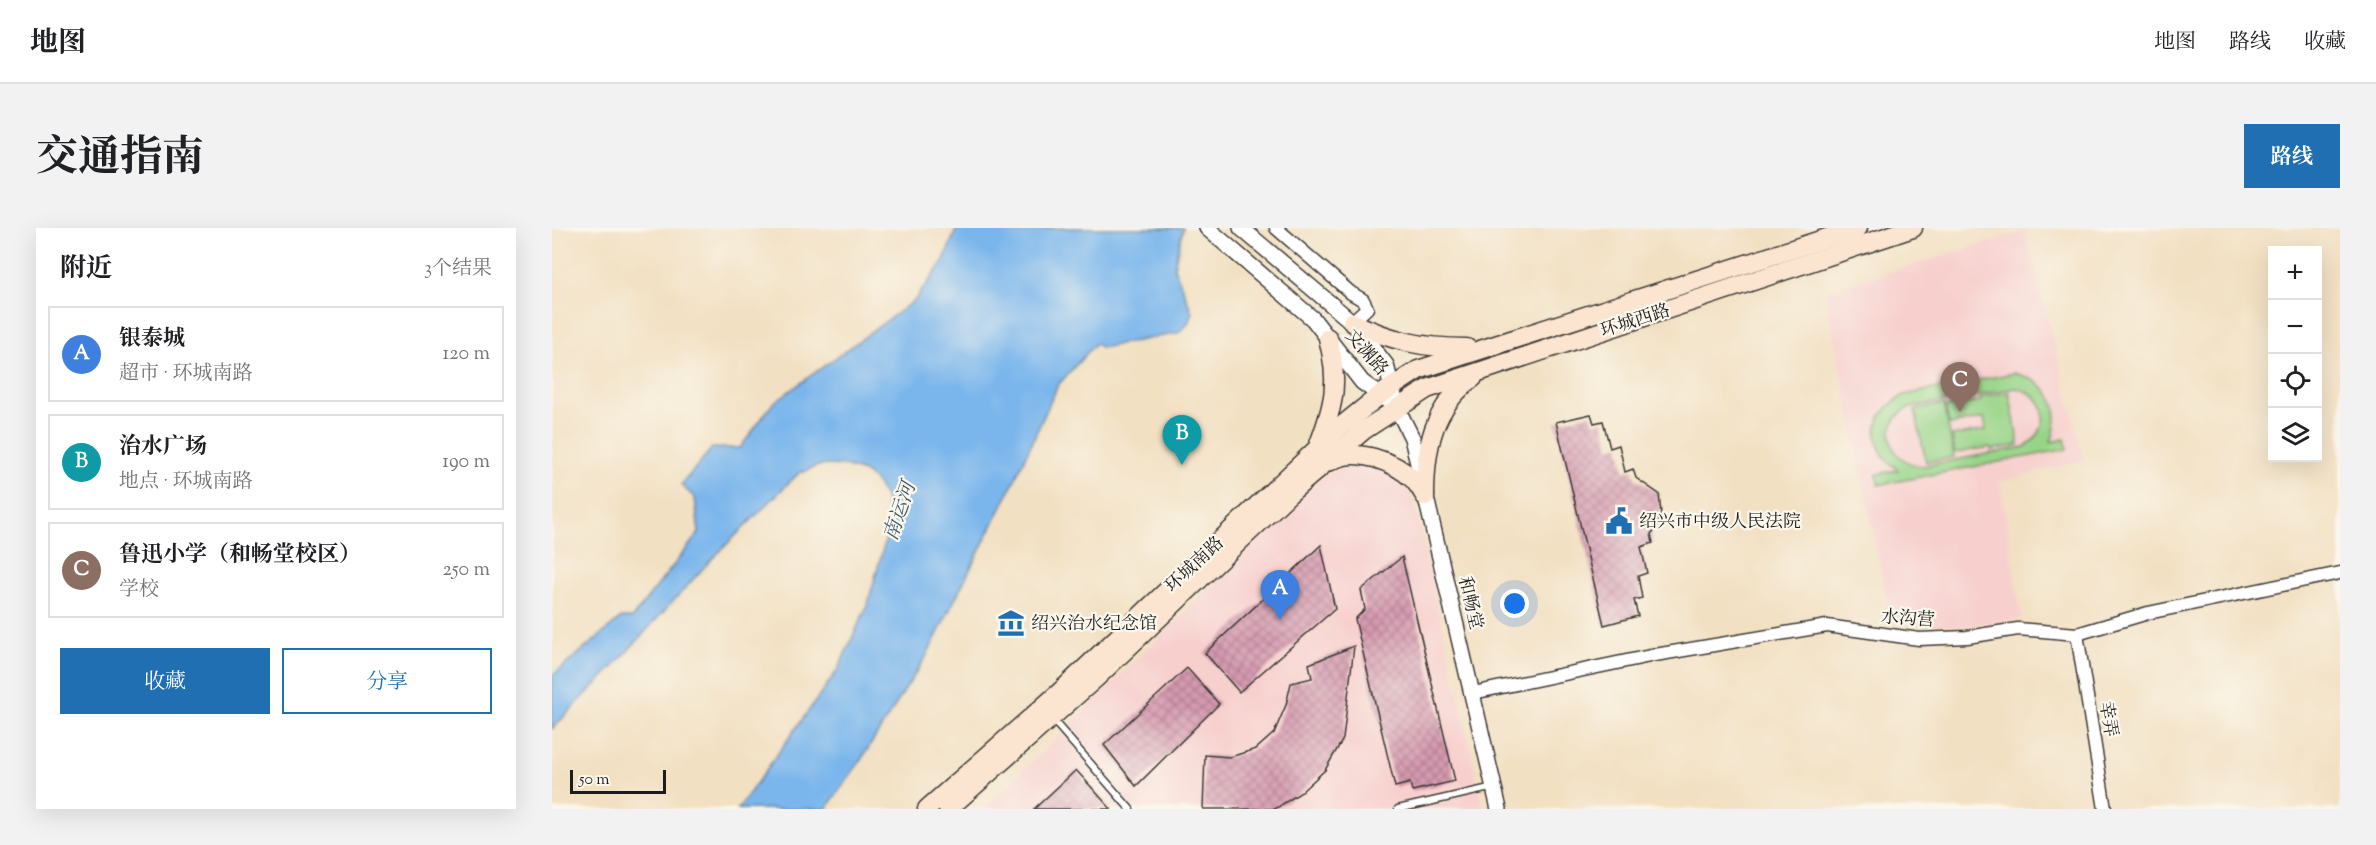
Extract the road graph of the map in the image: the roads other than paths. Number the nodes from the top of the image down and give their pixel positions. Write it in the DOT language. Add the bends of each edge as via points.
graph roads {
  1 [pos="1207,228"];
  2 [pos="1276,228"];
  3 [pos="1858,228"];
  4 [pos="1913,228"];
  5 [pos="1242,229"];
  6 [pos="1352,322"];
  7 [pos="1328,338"];
  8 [pos="1496,345"];
  9 [pos="1501,364"];
  10 [pos="1386,391"];
  11 [pos="1397,408"];
  12 [pos="1359,422"];
  13 [pos="1318,447"];
  14 [pos="1316,471"];
  15 [pos="1425,496"];
  16 [pos="2340,573"];
  17 [pos="2077,634"];
  18 [pos="1473,693"];
  19 [pos="1047,713"];
  20 [pos="1494,787"];
  21 [pos="927,809"];
  22 [pos="948,809"];
  23 [pos="1130,809"];
  24 [pos="1398,809"];
  25 [pos="1499,809"];
  26 [pos="2105,809"];
  1 -- 7 [label="street, 文渊路" via="1313,319"];
  2 -- 6 [label="street" via="1363,300 1367,308"];
  3 -- 8 [label="main road, 环城西路"];
  4 -- 9 [label="main road, 环城西路"];
  5 -- 6 [label="street, 文渊路"];
  6 -- 8 [label="main road" via="1410,344 1438,348"];
  6 -- 10 [label="street, 文渊路" via="1386,365"];
  7 -- 10 [label="street, 文渊路" via="1362,382"];
  7 -- 13 [label="main road" via="1335,367 1334,392"];
  8 -- 10 [label="main road, 环城西路" via="1418,369"];
  9 -- 11 [label="main road, 环城西路" via="1427,389"];
  9 -- 15 [label="main road" via="1456,390 1442,410 1425,463"];
  10 -- 11 [label="street, 文渊路"];
  10 -- 12 [label="main road, 环城西路"];
  11 -- 12 [label="main road, 环城西路"];
  11 -- 15 [label="street, 和畅堂" via="1412,438"];
  12 -- 13 [label="main road, 环城南路"];
  12 -- 14 [label="main road, 环城南路"];
  13 -- 19 [label="main road, 环城南路"];
  14 -- 15 [label="main road" via="1336,458 1370,456 1393,465 1414,480"];
  14 -- 19 [label="main road, 环城南路"];
  15 -- 18 [label="street, 和畅堂"];
  16 -- 17 [label="street, 水沟营" via="2148,613"];
  17 -- 18 [label="street, 水沟营" via="2018,629 1919,639 1827,626 1655,655"];
  17 -- 26 [label="street, 幸弄"];
  18 -- 20 [label="street, 和畅堂"];
  19 -- 21 [label="main road, 环城南路"];
  19 -- 22 [label="main road, 环城南路"];
  19 -- 23 [label="lane"];
  20 -- 24 [label="lane"];
  20 -- 25 [label="street, 和畅堂"];
}
